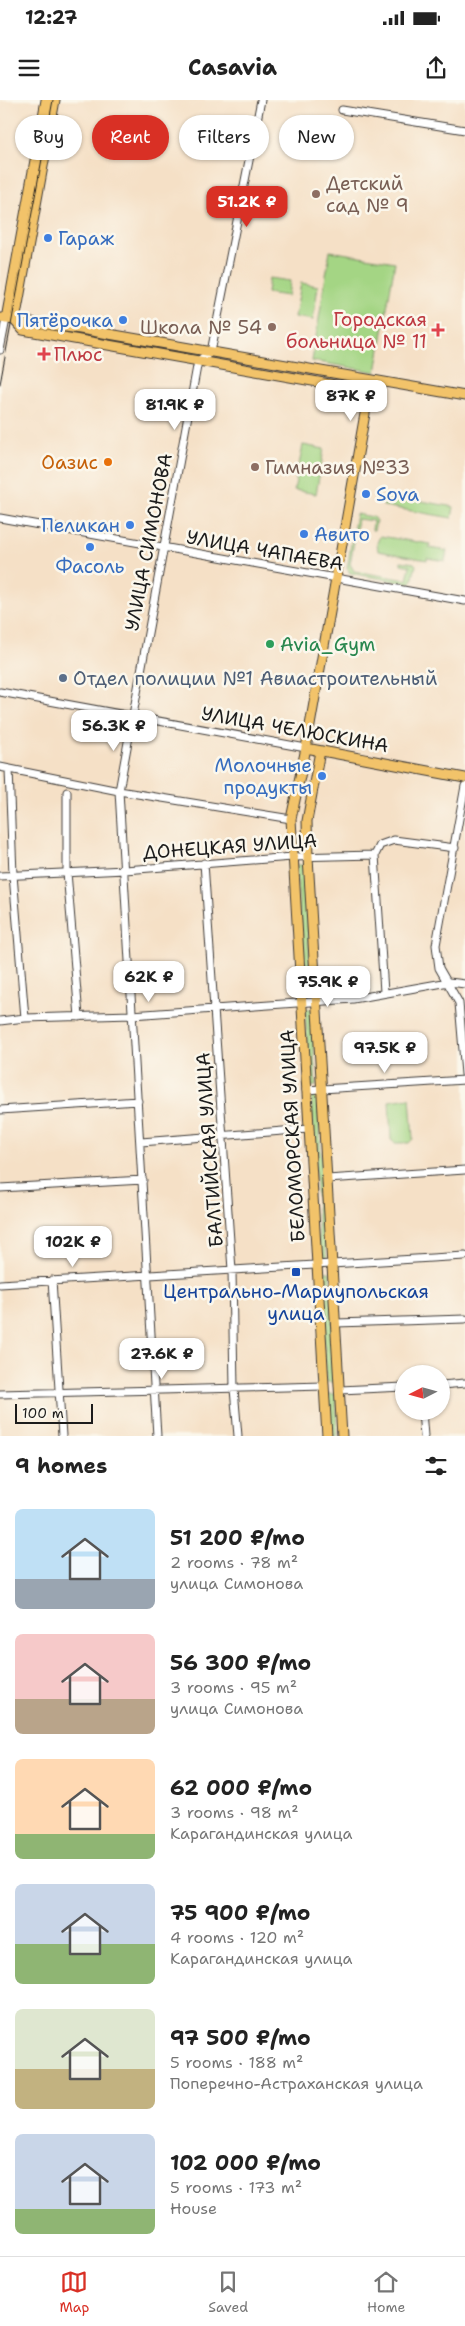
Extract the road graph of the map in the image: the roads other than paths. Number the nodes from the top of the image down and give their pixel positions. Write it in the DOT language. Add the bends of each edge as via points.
graph roads {
  1 [pos="46,100"];
  2 [pos="55,100"];
  3 [pos="261,100"];
  4 [pos="342,110"];
  5 [pos="465,130"];
  6 [pos="7,319"];
  7 [pos="0,350"];
  8 [pos="211,352"];
  9 [pos="198,361"];
  10 [pos="376,381"];
  11 [pos="369,391"];
  12 [pos="465,396"];
  13 [pos="0,518"];
  14 [pos="163,548"];
  15 [pos="335,578"];
  16 [pos="465,601"];
  17 [pos="0,692"];
  18 [pos="131,716"];
  19 [pos="306,748"];
  20 [pos="320,751"];
  21 [pos="0,767"];
  22 [pos="10,769"];
  23 [pos="465,778"];
  24 [pos="465,786"];
  25 [pos="119,790"];
  26 [pos="67,792"];
  27 [pos="291,820"];
  28 [pos="454,848"];
  29 [pos="375,855"];
  30 [pos="292,857"];
  31 [pos="308,857"];
  32 [pos="204,863"];
  33 [pos="125,870"];
  34 [pos="67,872"];
  35 [pos="13,875"];
  36 [pos="0,876"];
  37 [pos="449,982"];
  38 [pos="465,984"];
  39 [pos="384,992"];
  40 [pos="316,1001"];
  41 [pos="300,1002"];
  42 [pos="216,1009"];
  43 [pos="132,1015"];
  44 [pos="79,1016"];
  45 [pos="25,1018"];
  46 [pos="0,1021"];
  47 [pos="465,1074"];
  48 [pos="465,1080"];
  49 [pos="322,1089"];
  50 [pos="306,1090"];
  51 [pos="138,1101"];
  52 [pos="0,1110"];
  53 [pos="308,1128"];
  54 [pos="224,1135"];
  55 [pos="140,1142"];
  56 [pos="465,1170"];
  57 [pos="327,1179"];
  58 [pos="143,1180"];
  59 [pos="0,1188"];
  60 [pos="465,1256"];
  61 [pos="333,1265"];
  62 [pos="316,1266"];
  63 [pos="232,1270"];
  64 [pos="148,1276"];
  65 [pos="52,1280"];
  66 [pos="0,1284"];
  67 [pos="465,1319"];
  68 [pos="336,1323"];
  69 [pos="465,1383"];
  70 [pos="450,1384"];
  71 [pos="324,1386"];
  72 [pos="395,1387"];
  73 [pos="234,1389"];
  74 [pos="340,1390"];
  75 [pos="154,1391"];
  76 [pos="0,1394"];
  77 [pos="60,1394"];
  78 [pos="423,1420"];
  79 [pos="62,1436"];
  80 [pos="157,1436"];
  81 [pos="238,1436"];
  82 [pos="327,1436"];
  83 [pos="342,1436"];
  84 [pos="424,1436"];
  1 -- 6 [label="main road"];
  2 -- 6 [label="main road"];
  3 -- 8 [label="street"];
  4 -- 5 [label="street"];
  6 -- 7 [label="street"];
  6 -- 8 [label="main road"];
  6 -- 9 [label="main road" via="23,330"];
  8 -- 9 [label="street"];
  8 -- 10 [label="main road"];
  9 -- 11 [label="main road"];
  9 -- 14 [label="street, УЛИЦА СИМОНОВА"];
  10 -- 11 [label="main road"];
  10 -- 12 [label="main road"];
  11 -- 15 [label="main road, БЕЛОМОРСКАЯ УЛИЦА"];
  13 -- 14 [label="street, УЛИЦА ЧАПАЕВА"];
  14 -- 15 [label="street, УЛИЦА ЧАПАЕВА"];
  14 -- 18 [label="street, УЛИЦА СИМОНОВА"];
  15 -- 16 [label="street, УЛИЦА ЧАПАЕВА"];
  15 -- 19 [label="main road, БЕЛОМОРСКАЯ УЛИЦА"];
  17 -- 18 [label="street, УЛИЦА ЧЕЛЮСКИНА"];
  18 -- 19 [label="street, УЛИЦА ЧЕЛЮСКИНА"];
  18 -- 25 [label="street, УЛИЦА СИМОНОВА"];
  19 -- 20 [label="main road, УЛИЦА ЧЕЛЮСКИНА"];
  19 -- 27 [label="main road, БЕЛОМОРСКАЯ УЛИЦА"];
  20 -- 23 [label="main road, УЛИЦА ЧЕЛЮСКИНА"];
  20 -- 31 [label="main road, БЕЛОМОРСКАЯ УЛИЦА" via="307,821"];
  21 -- 22 [label="street"];
  22 -- 25 [label="street"];
  22 -- 35 [label="street"];
  24 -- 28 [label="street"];
  25 -- 27 [label="street"];
  25 -- 33 [label="street, УЛИЦА СИМОНОВА"];
  26 -- 34 [label="street"];
  27 -- 30 [label="main road, БЕЛОМОРСКАЯ УЛИЦА"];
  28 -- 29 [label="street" via="394,840 380,845"];
  28 -- 37 [label="street" via="436,945 440,968"];
  29 -- 31 [label="street, ДОНЕЦКАЯ УЛИЦА"];
  29 -- 39 [label="street"];
  30 -- 31 [label="street, ДОНЕЦКАЯ УЛИЦА"];
  30 -- 32 [label="street, ДОНЕЦКАЯ УЛИЦА"];
  30 -- 41 [label="main road, БЕЛОМОРСКАЯ УЛИЦА"];
  31 -- 40 [label="main road, БЕЛОМОРСКАЯ УЛИЦА"];
  32 -- 33 [label="street, ДОНЕЦКАЯ УЛИЦА"];
  32 -- 42 [label="street, БАЛТИЙСКАЯ УЛИЦА"];
  33 -- 34 [label="street, ДОНЕЦКАЯ УЛИЦА"];
  33 -- 43 [label="street, УЛИЦА СИМОНОВА"];
  34 -- 35 [label="street, ДОНЕЦКАЯ УЛИЦА"];
  34 -- 44 [label="street"];
  35 -- 36 [label="street, ДОНЕЦКАЯ УЛИЦА"];
  35 -- 45 [label="street"];
  37 -- 38 [label="street"];
  37 -- 39 [label="street"];
  37 -- 47 [label="street" via="459,1004"];
  39 -- 40 [label="street" via="353,999"];
  40 -- 41 [label="street"];
  40 -- 49 [label="main road, БЕЛОМОРСКАЯ УЛИЦА"];
  41 -- 42 [label="street"];
  41 -- 50 [label="main road, БЕЛОМОРСКАЯ УЛИЦА"];
  42 -- 43 [label="street"];
  42 -- 54 [label="street, БАЛТИЙСКАЯ УЛИЦА"];
  43 -- 44 [label="street"];
  43 -- 51 [label="street, УЛИЦА СИМОНОВА"];
  44 -- 45 [label="street"];
  45 -- 46 [label="street"];
  48 -- 49 [label="street"];
  49 -- 50 [label="street"];
  49 -- 57 [label="main road, БЕЛОМОРСКАЯ УЛИЦА"];
  50 -- 53 [label="main road, БЕЛОМОРСКАЯ УЛИЦА"];
  51 -- 52 [label="street"];
  51 -- 55 [label="street, УЛИЦА СИМОНОВА"];
  53 -- 54 [label="street"];
  53 -- 62 [label="main road, БЕЛОМОРСКАЯ УЛИЦА"];
  54 -- 55 [label="street"];
  54 -- 63 [label="street, БАЛТИЙСКАЯ УЛИЦА"];
  55 -- 58 [label="street, УЛИЦА СИМОНОВА"];
  56 -- 57 [label="street"];
  57 -- 61 [label="main road, БЕЛОМОРСКАЯ УЛИЦА"];
  58 -- 59 [label="street"];
  58 -- 64 [label="street, УЛИЦА СИМОНОВА"];
  60 -- 61 [label="street"];
  61 -- 62 [label="street"];
  61 -- 68 [label="main road, БЕЛОМОРСКАЯ УЛИЦА"];
  62 -- 63 [label="street"];
  62 -- 71 [label="main road, БЕЛОМОРСКАЯ УЛИЦА"];
  63 -- 64 [label="street"];
  63 -- 73 [label="street, БАЛТИЙСКАЯ УЛИЦА"];
  64 -- 65 [label="street"];
  64 -- 75 [label="street, УЛИЦА СИМОНОВА"];
  65 -- 66 [label="street"];
  65 -- 77 [label="street"];
  67 -- 68 [label="street"];
  68 -- 74 [label="main road, БЕЛОМОРСКАЯ УЛИЦА"];
  69 -- 70 [label="street"];
  71 -- 73 [label="street"];
  71 -- 82 [label="main road, БЕЛОМОРСКАЯ УЛИЦА"];
  72 -- 74 [label="street"];
  73 -- 75 [label="street"];
  73 -- 81 [label="street, БАЛТИЙСКАЯ УЛИЦА"];
  74 -- 83 [label="main road, БЕЛОМОРСКАЯ УЛИЦА"];
  75 -- 77 [label="street"];
  75 -- 80 [label="street, УЛИЦА СИМОНОВА"];
  76 -- 77 [label="street"];
  77 -- 79 [label="street"];
  78 -- 84 [label="street"];
}
